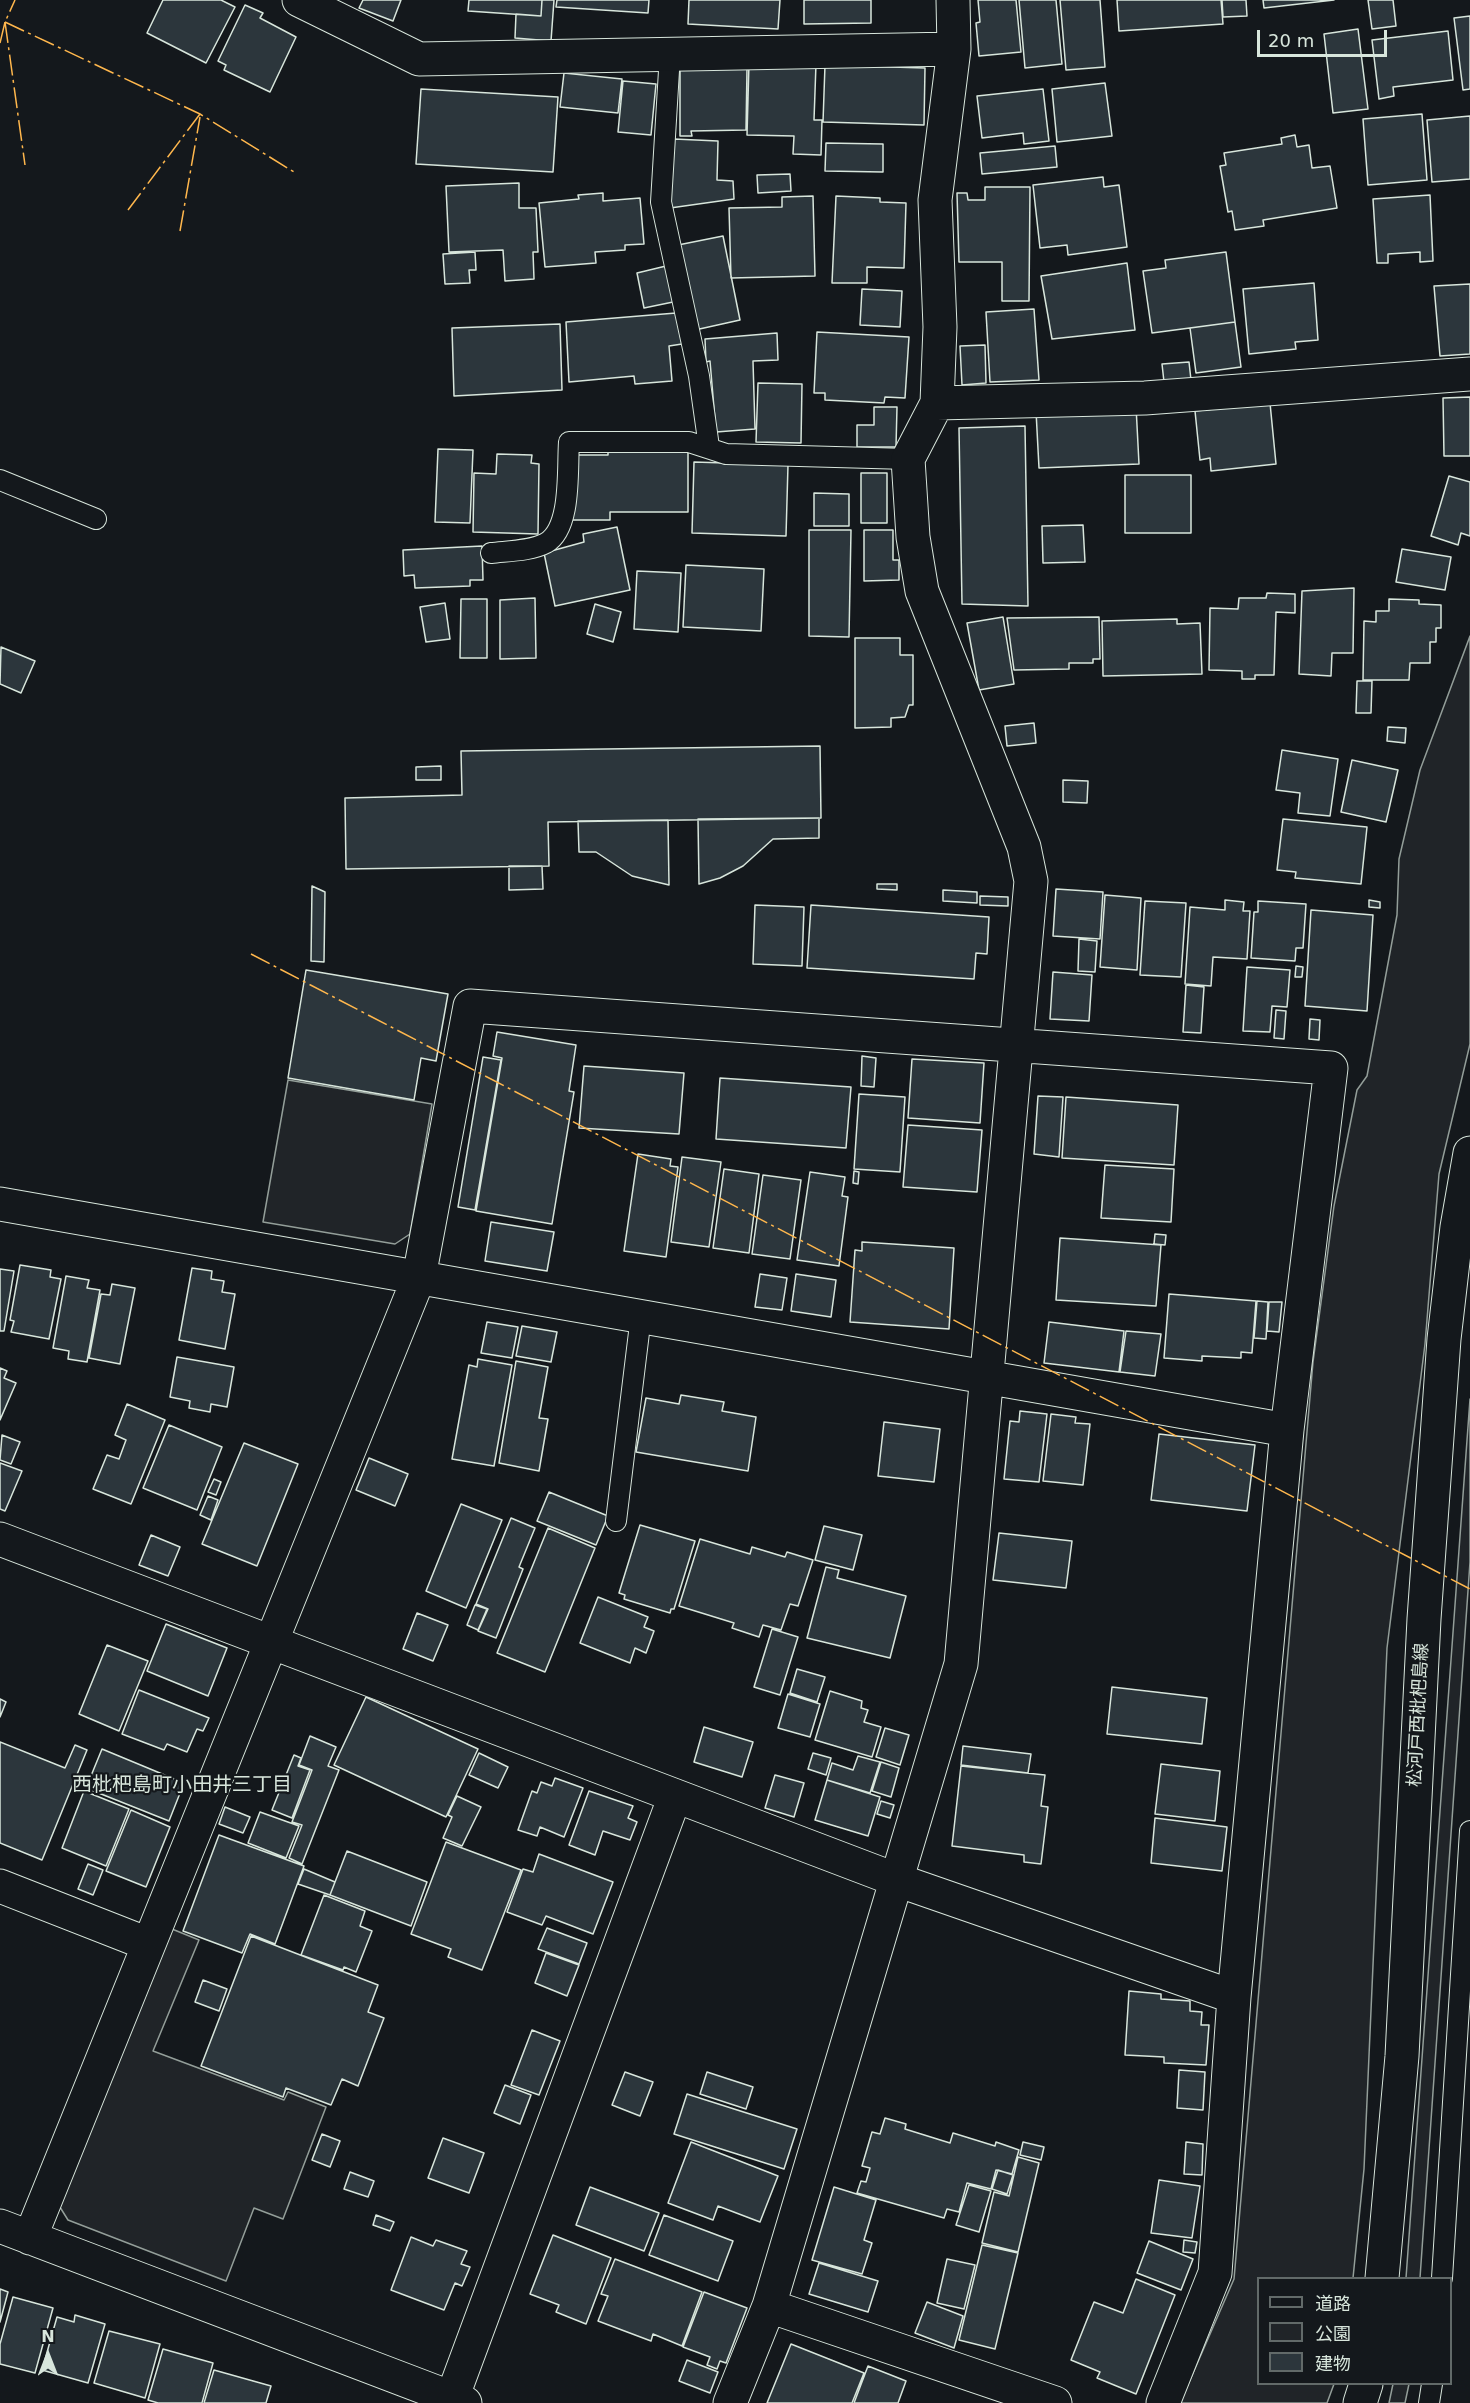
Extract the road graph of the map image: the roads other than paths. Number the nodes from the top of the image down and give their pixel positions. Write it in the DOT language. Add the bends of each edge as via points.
graph roads {
  1 [pos="299,0"];
  2 [pos="953,0"];
  3 [pos="954,49"];
  4 [pos="670,54"];
  5 [pos="1470,374"];
  6 [pos="937,403"];
  7 [pos="709,447"];
  8 [pos="908,459"];
  9 [pos="0,480"];
  10 [pos="96,519"];
  11 [pos="491,553"];
  12 [pos="1017,1045"];
  13 [pos="1470,1153"];
  14 [pos="0,1204"];
  15 [pos="418,1277"];
  16 [pos="641,1316"];
  17 [pos="988,1377"];
  18 [pos="1287,1430"];
  19 [pos="616,1521"];
  20 [pos="0,1539"];
  21 [pos="271,1642"];
  22 [pos="675,1796"];
  23 [pos="1470,1831"];
  24 [pos="897,1880"];
  25 [pos="0,1886"];
  26 [pos="148,1944"];
  27 [pos="1234,1997"];
  28 [pos="15,2232"];
  29 [pos="1382,2277"];
  30 [pos="1442,2277"];
  31 [pos="770,2306"];
  32 [pos="1366,2385"];
  33 [pos="1432,2385"];
  34 [pos="458,2400"];
  35 [pos="1034,2400"];
  36 [pos="730,2403"];
  37 [pos="1163,2403"];
  38 [pos="1360,2403"];
  39 [pos="1429,2403"];
  1 -- 4 [label="street" via="419,59"];
  2 -- 3 [label="street"];
  3 -- 4 [label="street"];
  3 -- 6 [label="street" via="935,200 940,327"];
  4 -- 7 [label="lane" via="661,202 699,376"];
  5 -- 6 [label="street" via="1145,398"];
  6 -- 8 [label="street"];
  7 -- 8 [label="lane" via="726,454"];
  7 -- 11 [label="lane" via="689,442 569,442 563,521 556,536 544,544"];
  8 -- 12 [label="street" via="913,537 922,591 1024,848 1031,881"];
  9 -- 10 [label="lane"];
  12 -- 15 [label="street" via="470,1006"];
  12 -- 17 [label="street"];
  12 -- 18 [label="street" via="1331,1068"];
  13 -- 29 [label="street, 松河戸西枇杷島線" via="1444,1339 1424,1619 1402,2056"];
  14 -- 15 [label="street"];
  15 -- 16 [label="street"];
  15 -- 21 [label="street"];
  16 -- 17 [label="street"];
  16 -- 19 [label="lane"];
  17 -- 18 [label="street"];
  17 -- 24 [label="street" via="962,1664"];
  18 -- 27 [label="street"];
  20 -- 21 [label="street"];
  21 -- 22 [label="street"];
  21 -- 26 [label="street"];
  22 -- 24 [label="street"];
  22 -- 34 [label="street"];
  23 -- 30 [label="lane"];
  24 -- 27 [label="street"];
  24 -- 31 [label="street"];
  25 -- 26 [label="street"];
  26 -- 28 [label="street"];
  27 -- 37 [label="street" via="1215,2273"];
  28 -- 34 [label="street"];
  31 -- 35 [label="street"];
  31 -- 36 [label="street"];
  32 -- 38 [label="street"];
  33 -- 39 [label="lane"];
}
